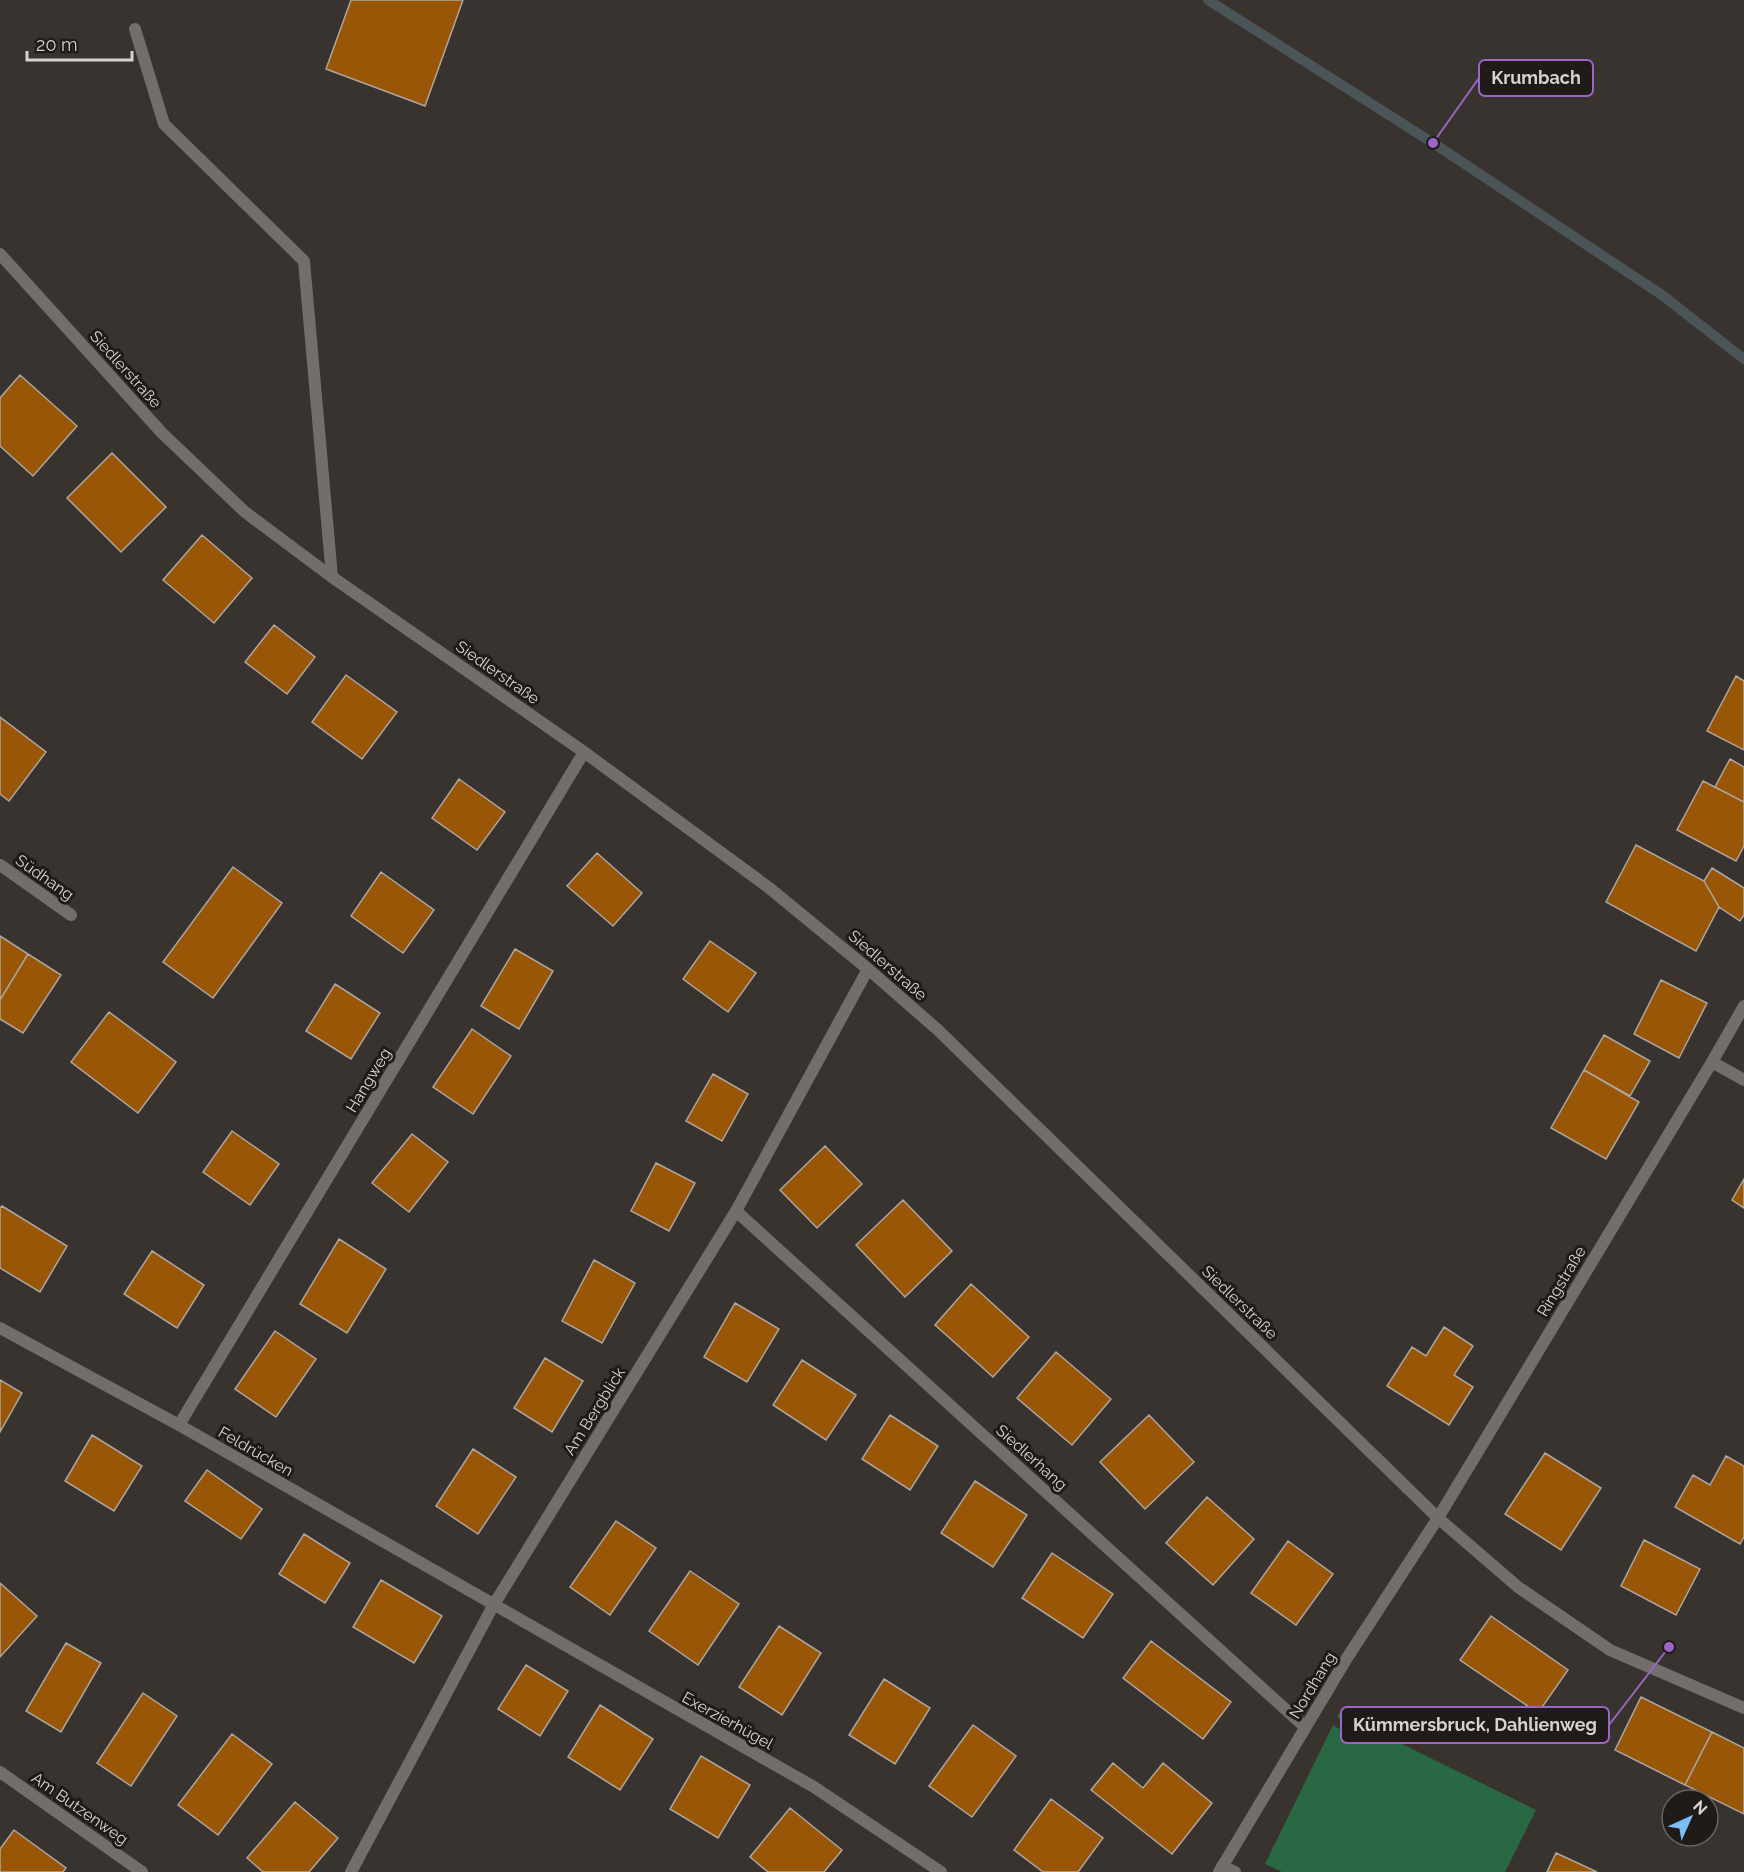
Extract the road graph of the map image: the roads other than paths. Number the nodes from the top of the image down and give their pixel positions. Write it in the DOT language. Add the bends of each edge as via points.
graph roads {
  1 [pos="135,29"];
  2 [pos="0,254"];
  3 [pos="332,577"];
  4 [pos="584,752"];
  5 [pos="0,865"];
  6 [pos="71,915"];
  7 [pos="868,969"];
  8 [pos="1744,1006"];
  9 [pos="1712,1062"];
  10 [pos="1744,1080"];
  11 [pos="736,1211"];
  12 [pos="0,1328"];
  13 [pos="179,1425"];
  14 [pos="1438,1518"];
  15 [pos="493,1606"];
  16 [pos="1744,1708"];
  17 [pos="1305,1727"];
  18 [pos="0,1772"];
  19 [pos="1221,1869"];
  20 [pos="142,1872"];
  21 [pos="351,1872"];
  22 [pos="941,1872"];
  23 [pos="1235,1872"];
  1 -- 3 [label="street" via="164,124 304,261"];
  2 -- 3 [label="street, Siedlerstraße" via="162,433 245,512"];
  3 -- 4 [label="street, Siedlerstraße"];
  4 -- 7 [label="street, Siedlerstraße" via="768,887"];
  4 -- 13 [label="street, Hangweg"];
  5 -- 6 [label="street, Südhang"];
  7 -- 11 [label="street, Am Bergblick"];
  7 -- 14 [label="street, Siedlerstraße" via="938,1030"];
  8 -- 9 [label="street, Ringstraße"];
  9 -- 10 [label="street"];
  9 -- 14 [label="street, Ringstraße"];
  11 -- 15 [label="street, Am Bergblick"];
  11 -- 17 [label="street, Siedlerhang"];
  12 -- 13 [label="street, Feldrücken"];
  13 -- 15 [label="street, Feldrücken"];
  14 -- 16 [label="street, Siedlerstraße" via="1518,1587 1610,1650"];
  14 -- 17 [label="street, Nordhang"];
  15 -- 21 [label="street, Am Bergblick"];
  15 -- 22 [label="street, Exerzierhügel" via="814,1787"];
  17 -- 19 [label="street, Nordhang"];
  18 -- 20 [label="street, Am Butzenweg"];
  19 -- 23 [label="street"];
}
